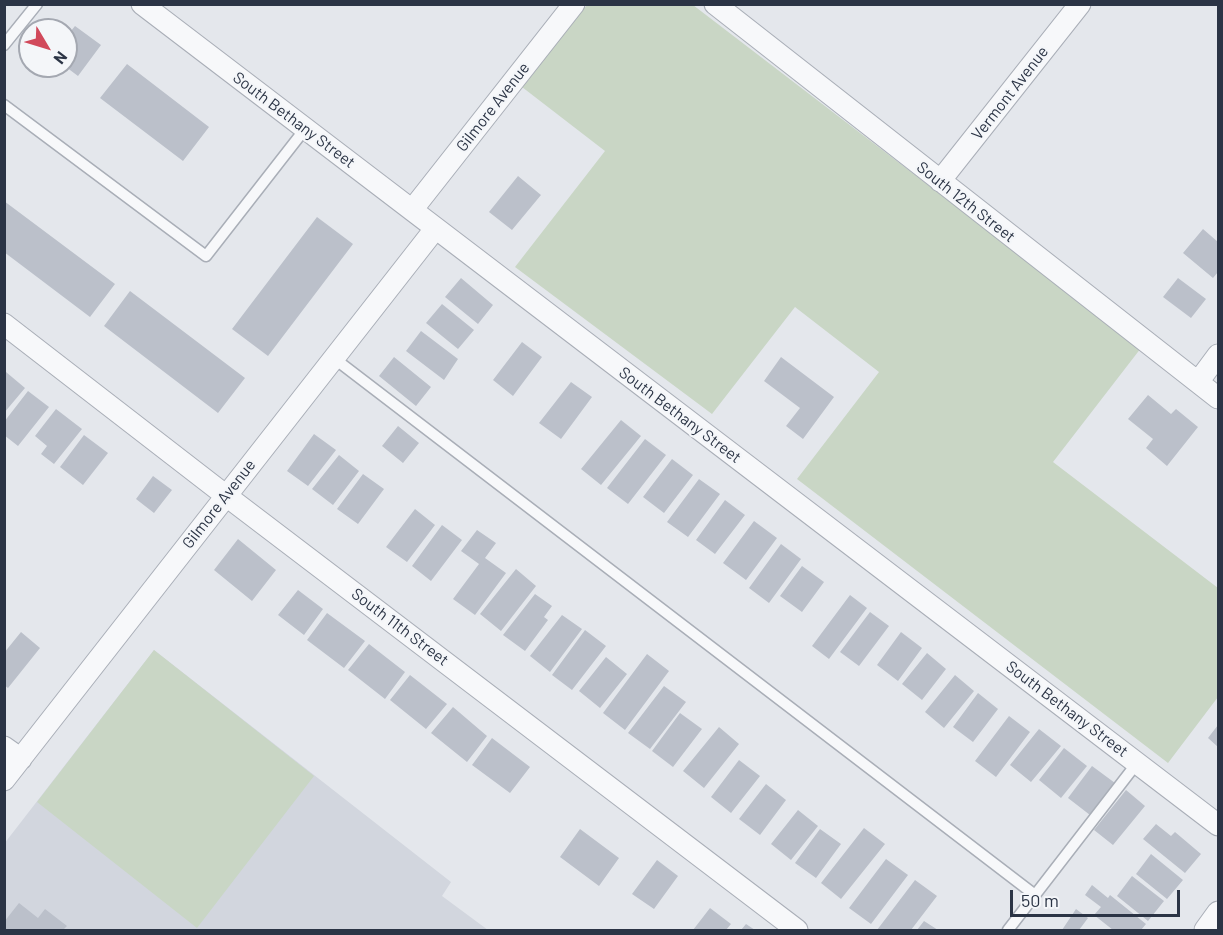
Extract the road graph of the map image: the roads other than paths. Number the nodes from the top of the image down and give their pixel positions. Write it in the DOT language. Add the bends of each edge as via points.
graph roads {
  1 [pos="37,4"];
  2 [pos="142,4"];
  3 [pos="574,4"];
  4 [pos="715,4"];
  5 [pos="1080,4"];
  6 [pos="4,45"];
  7 [pos="4,105"];
  8 [pos="305,129"];
  9 [pos="940,182"];
  10 [pos="412,210"];
  11 [pos="435,229"];
  12 [pos="4,324"];
  13 [pos="1218,355"];
  14 [pos="335,359"];
  15 [pos="1198,382"];
  16 [pos="1218,398"];
  17 [pos="226,494"];
  18 [pos="13,753"];
  19 [pos="1137,763"];
  20 [pos="4,780"];
  21 [pos="1218,825"];
  22 [pos="1035,895"];
  23 [pos="1218,912"];
  24 [pos="797,930"];
  25 [pos="1008,930"];
  26 [pos="1205,930"];
  1 -- 6 [label="lane"];
  2 -- 8 [label="street, South Bethany Street"];
  3 -- 10 [label="street, Gilmore Avenue"];
  4 -- 9 [label="street, South 12th Street"];
  5 -- 9 [label="street, Vermont Avenue"];
  7 -- 8 [label="lane" via="206,256"];
  8 -- 10 [label="street, South Bethany Street"];
  9 -- 15 [label="street, South 12th Street"];
  10 -- 11 [label="street, South Bethany Street"];
  11 -- 14 [label="street, Gilmore Avenue"];
  11 -- 19 [label="street, South Bethany Street"];
  12 -- 17 [label="street, South 11th Street"];
  13 -- 15 [label="street"];
  14 -- 17 [label="street, Gilmore Avenue"];
  14 -- 22 [label="lane"];
  15 -- 16 [label="street, South 12th Street"];
  17 -- 18 [label="street, Gilmore Avenue"];
  17 -- 24 [label="street, South 11th Street"];
  18 -- 20 [label="street, Gilmore Avenue"];
  19 -- 21 [label="street, South Bethany Street"];
  19 -- 22 [label="lane"];
  22 -- 25 [label="lane"];
  23 -- 26 [label="street"];
}
